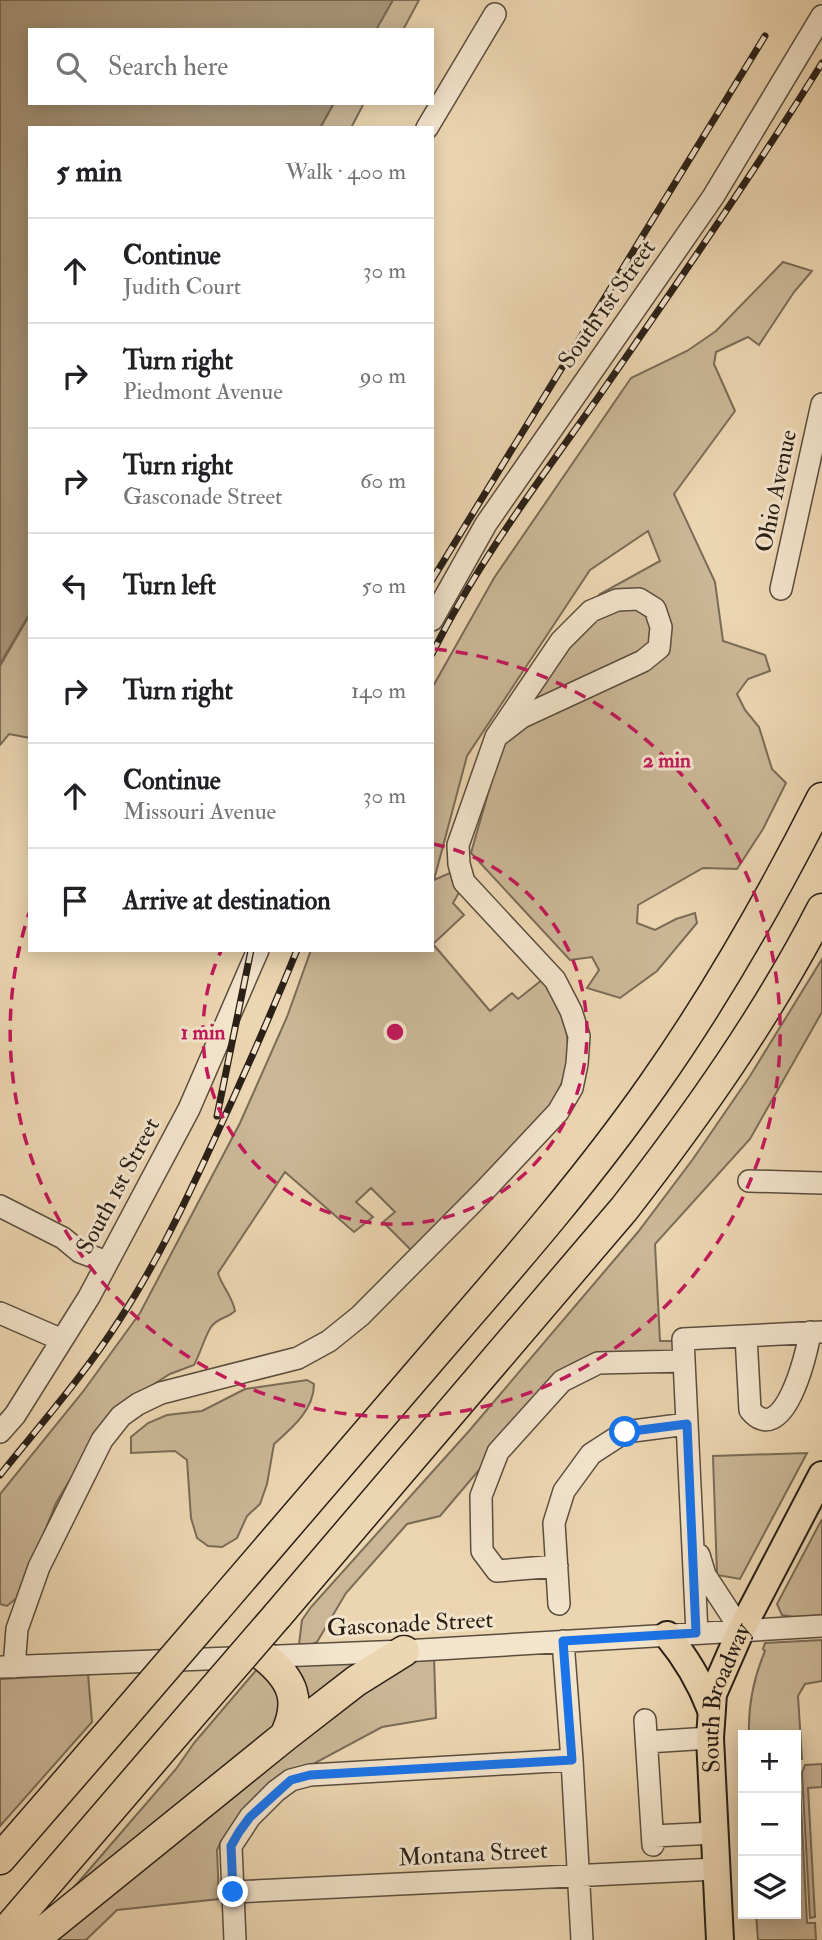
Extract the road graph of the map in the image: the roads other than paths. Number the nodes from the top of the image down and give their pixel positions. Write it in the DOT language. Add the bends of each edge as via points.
graph roads {
  1 [pos="495,14"];
  2 [pos="822,16"];
  3 [pos="429,126"];
  4 [pos="822,404"];
  5 [pos="781,589"];
  6 [pos="434,616"];
  7 [pos="496,737"];
  8 [pos="822,798"];
  9 [pos="822,909"];
  10 [pos="257,952"];
  11 [pos="749,1181"];
  12 [pos="822,1183"];
  13 [pos="0,1206"];
  14 [pos="107,1262"];
  15 [pos="0,1313"];
  16 [pos="816,1332"];
  17 [pos="746,1336"];
  18 [pos="62,1340"];
  19 [pos="684,1361"];
  20 [pos="687,1424"];
  21 [pos="0,1432"];
  22 [pos="822,1475"];
  23 [pos="692,1526"];
  24 [pos="557,1566"];
  25 [pos="559,1604"];
  26 [pos="822,1626"];
  27 [pos="741,1630"];
  28 [pos="696,1633"];
  29 [pos="667,1635"];
  30 [pos="563,1641"];
  31 [pos="404,1651"];
  32 [pos="265,1657"];
  33 [pos="7,1667"];
  34 [pos="711,1710"];
  35 [pos="645,1720"];
  36 [pos="285,1736"];
  37 [pos="710,1738"];
  38 [pos="647,1742"];
  39 [pos="572,1760"];
  40 [pos="715,1833"];
  41 [pos="0,1859"];
  42 [pos="716,1869"];
  43 [pos="578,1874"];
  44 [pos="233,1892"];
  45 [pos="0,1938"];
  46 [pos="33,1940"];
  47 [pos="235,1940"];
  48 [pos="582,1940"];
  49 [pos="720,1940"];
  1 -- 3 [label="street"];
  2 -- 6 [label="street, South 1st Street" via="713,197 486,524"];
  4 -- 5 [label="street, Ohio Avenue"];
  7 -- 7 [label="street" via="561,641 591,611 617,600 639,598 655,609 661,627 659,649 643,661 522,717"];
  7 -- 33 [label="street" via="458,845 459,864 464,882 555,980 566,1001 579,1036 572,1088 558,1112 493,1181 360,1316 329,1341 298,1358 162,1393 121,1416 102,1440 39,1567"];
  8 -- 41 [label="highway, bridge" via="753,929 702,1013 601,1157"];
  9 -- 45 [label="highway, bridge" via="727,1067 639,1190"];
  10 -- 14 [label="street, South 1st Street" via="189,1109"];
  11 -- 12 [label="street"];
  13 -- 14 [label="street" via="64,1238 80,1252"];
  14 -- 18 [label="street, South 1st Street"];
  15 -- 18 [label="street"];
  16 -- 17 [label="street"];
  16 -- 17 [label="street" via="784,1406 778,1416 766,1420 750,1410"];
  17 -- 19 [label="street" via="683,1339"];
  18 -- 21 [label="street, South 1st Street"];
  19 -- 20 [label="street"];
  19 -- 24 [label="street" via="598,1363 562,1381 498,1452 481,1496 482,1551 497,1571"];
  20 -- 23 [label="street"];
  20 -- 24 [label="street" via="625,1432 591,1454 564,1491 554,1523"];
  22 -- 27 [label="main road, South Broadway"];
  23 -- 27 [label="street" via="705,1575"];
  23 -- 28 [label="street"];
  24 -- 25 [label="street"];
  26 -- 27 [label="street, Gasconade Street"];
  27 -- 28 [label="street, Gasconade Street"];
  27 -- 34 [label="main road, South Broadway"];
  28 -- 29 [label="street, Gasconade Street"];
  29 -- 30 [label="street, Gasconade Street"];
  29 -- 34 [label="main road" via="700,1682"];
  30 -- 31 [label="street, Gasconade Street"];
  30 -- 39 [label="street"];
  31 -- 32 [label="street, Gasconade Street"];
  31 -- 36 [label="highway"];
  32 -- 33 [label="street, Gasconade Street"];
  32 -- 36 [label="highway" via="283,1672 293,1694 293,1714"];
  34 -- 37 [label="main road, South Broadway"];
  35 -- 38 [label="street"];
  36 -- 46 [label="highway"];
  37 -- 38 [label="street"];
  37 -- 40 [label="main road, South Broadway"];
  38 -- 40 [label="street" via="653,1841"];
  39 -- 43 [label="street"];
  39 -- 44 [label="street" via="310,1775 291,1780 250,1817 231,1846"];
  40 -- 42 [label="main road, South Broadway"];
  42 -- 43 [label="street, Montana Street"];
  42 -- 49 [label="main road, South Broadway"];
  43 -- 44 [label="street, Montana Street"];
  43 -- 48 [label="street"];
  44 -- 47 [label="street"];
}
